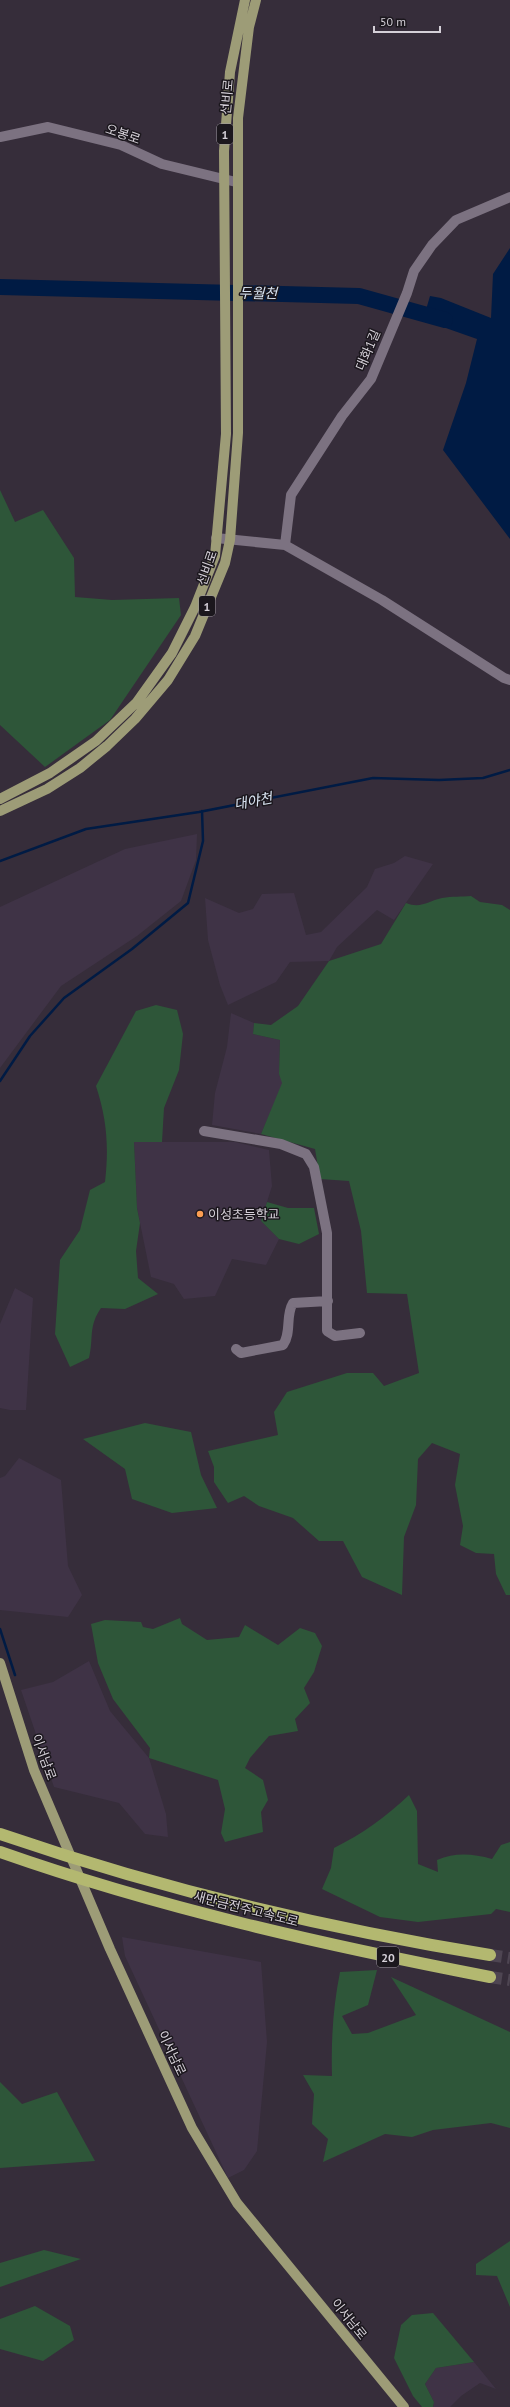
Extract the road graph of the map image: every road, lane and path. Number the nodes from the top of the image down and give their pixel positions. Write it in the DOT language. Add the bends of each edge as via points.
graph roads {
  1 [pos="244,0"];
  2 [pos="256,0"];
  3 [pos="0,137"];
  4 [pos="223,179"];
  5 [pos="236,182"];
  6 [pos="510,197"];
  7 [pos="216,538"];
  8 [pos="230,540"];
  9 [pos="285,545"];
  10 [pos="510,680"];
  11 [pos="0,799"];
  12 [pos="0,811"];
  13 [pos="204,1131"];
  14 [pos="328,1301"];
  15 [pos="360,1333"];
  16 [pos="236,1349"];
  17 [pos="0,1662"];
  18 [pos="0,1834"];
  19 [pos="0,1852"];
  20 [pos="490,1955"];
  21 [pos="490,1977"];
  22 [pos="404,2407"];
  1 -- 4 [label="main road, 선비로 / 1" via="230,72"];
  2 -- 5 [label="main road, 선비로 / 1" via="242,70"];
  3 -- 4 [label="street, 오봉로" via="48,127 121,145 162,164"];
  4 -- 5 [label="street, 오봉로"];
  4 -- 7 [label="main road, 선비로 / 1" via="226,434"];
  5 -- 8 [label="main road, 선비로 / 1" via="238,433"];
  6 -- 9 [label="street, 대화1길" via="456,220 432,245 414,271 371,379 342,416 291,494"];
  7 -- 8 [label="street"];
  7 -- 11 [label="main road, 선비로 / 1" via="215,556 195,607 172,653 138,702 96,741 57,769"];
  8 -- 9 [label="street"];
  8 -- 12 [label="main road, 선비로 / 1" via="225,564 195,636 151,702 107,746 80,768 47,789"];
  9 -- 10 [label="street" via="382,600"];
  13 -- 14 [label="street" via="281,1144 306,1154 314,1167 327,1233"];
  14 -- 15 [label="street" via="327,1331 335,1336"];
  14 -- 16 [label="street" via="292,1303 289,1310 287,1339 283,1345 241,1353"];
  17 -- 22 [label="main road, 이서남로" via="34,1770 110,1949 192,2128 237,2203"];
  18 -- 20 [label="highway, 새만금전주고속도로 / 20" via="127,1874 265,1911 407,1941"];
  19 -- 21 [label="highway, 새만금전주고속도로 / 20" via="128,1892 265,1928 381,1956"];
}
